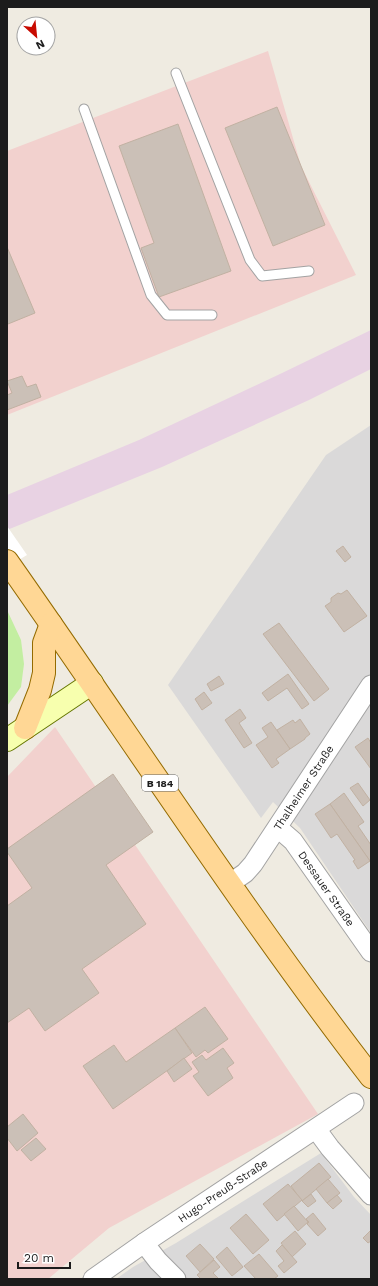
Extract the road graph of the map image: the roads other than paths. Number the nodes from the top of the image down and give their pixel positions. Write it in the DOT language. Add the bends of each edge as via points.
graph roads {
  1 [pos="176,73"];
  2 [pos="84,109"];
  3 [pos="309,271"];
  4 [pos="212,315"];
  5 [pos="9,563"];
  6 [pos="51,624"];
  7 [pos="92,683"];
  8 [pos="371,685"];
  9 [pos="25,728"];
  10 [pos="7,740"];
  11 [pos="278,828"];
  12 [pos="229,884"];
  13 [pos="371,952"];
  14 [pos="371,1077"];
  15 [pos="354,1104"];
  16 [pos="316,1129"];
  17 [pos="371,1195"];
  18 [pos="144,1243"];
  19 [pos="93,1279"];
  20 [pos="176,1279"];
  1 -- 3 [label="lane" via="250,260 262,276"];
  2 -- 4 [label="lane" via="151,294 167,315"];
  5 -- 6 [label="main road, B 184"];
  6 -- 7 [label="main road, B 184"];
  6 -- 9 [label="main road" via="44,643 44,673 40,690"];
  7 -- 9 [label="main road"];
  7 -- 12 [label="main road, B 184"];
  8 -- 11 [label="street, Thalheimer Straße"];
  9 -- 10 [label="main road"];
  11 -- 12 [label="street, Thalheimer Straße" via="253,864"];
  11 -- 13 [label="street, Dessauer Straße" via="293,841"];
  12 -- 14 [label="main road, B 184"];
  15 -- 16 [label="street, Hugo-Preuß-Straße"];
  16 -- 17 [label="street"];
  16 -- 18 [label="street, Hugo-Preuß-Straße"];
  18 -- 19 [label="street, Hugo-Preuß-Straße"];
  18 -- 20 [label="street"];
}
